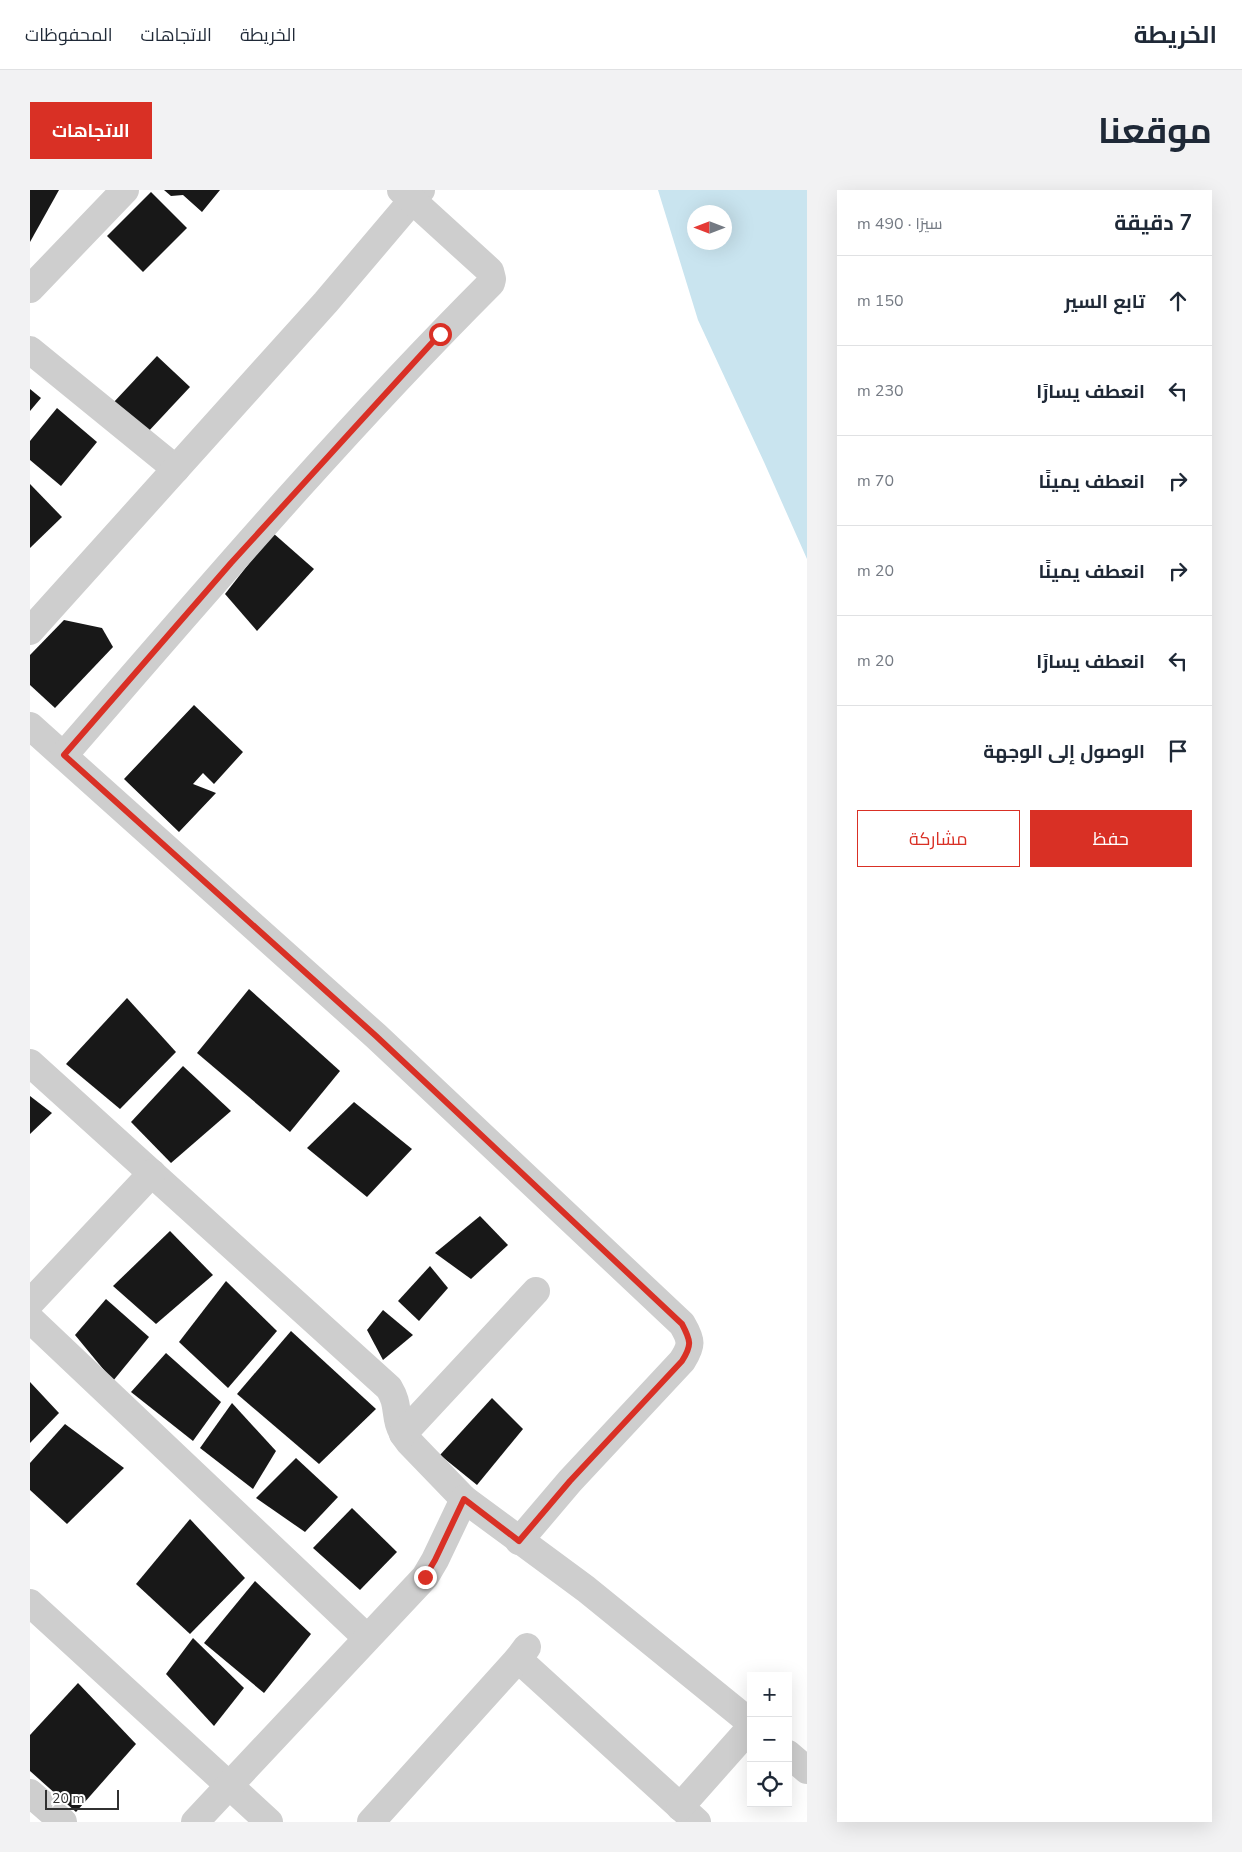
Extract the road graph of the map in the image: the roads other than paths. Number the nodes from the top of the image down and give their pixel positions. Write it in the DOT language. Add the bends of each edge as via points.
graph roads {
  1 [pos="125,190"];
  2 [pos="411,193"];
  3 [pos="30,289"];
  4 [pos="30,350"];
  5 [pos="176,469"];
  6 [pos="30,630"];
  7 [pos="30,726"];
  8 [pos="64,755"];
  9 [pos="30,1063"];
  10 [pos="152,1173"];
  11 [pos="536,1291"];
  12 [pos="30,1303"];
  13 [pos="30,1319"];
  14 [pos="403,1434"];
  15 [pos="464,1499"];
  16 [pos="519,1541"];
  17 [pos="30,1603"];
  18 [pos="367,1638"];
  19 [pos="747,1720"];
  20 [pos="747,1733"];
  21 [pos="792,1757"];
  22 [pos="807,1770"];
  23 [pos="229,1786"];
  24 [pos="30,1793"];
  25 [pos="689,1814"];
  26 [pos="63,1822"];
  27 [pos="196,1822"];
  28 [pos="269,1822"];
  29 [pos="371,1822"];
  1 -- 3 [label="street"];
  2 -- 5 [label="street" via="326,302"];
  2 -- 8 [label="street" via="490,271 491,283 440,334 237,556"];
  4 -- 5 [label="street"];
  5 -- 6 [label="street"];
  7 -- 8 [label="street"];
  8 -- 16 [label="street" via="376,1036 682,1324 691,1339 689,1351 682,1361"];
  9 -- 10 [label="street"];
  10 -- 12 [label="street"];
  10 -- 14 [label="street" via="389,1388"];
  11 -- 14 [label="street"];
  13 -- 18 [label="street"];
  14 -- 15 [label="street"];
  15 -- 16 [label="street"];
  15 -- 18 [label="street" via="425,1577"];
  16 -- 19 [label="street" via="586,1589"];
  17 -- 23 [label="street"];
  18 -- 23 [label="street"];
  20 -- 25 [label="street"];
  21 -- 22 [label="street"];
  23 -- 27 [label="street"];
  23 -- 28 [label="street"];
  24 -- 26 [label="street"];
  25 -- 29 [label="street" via="522,1653"];
}
